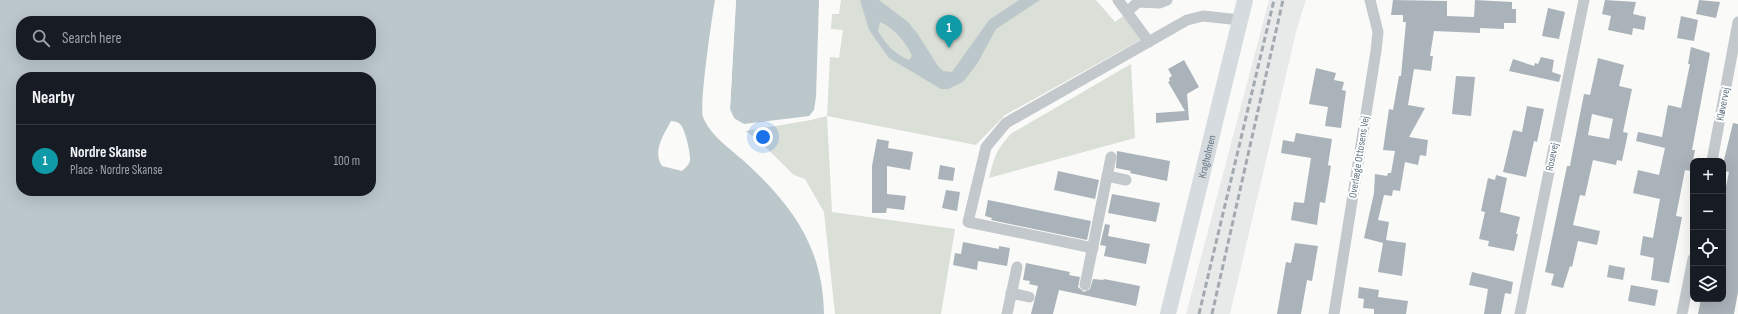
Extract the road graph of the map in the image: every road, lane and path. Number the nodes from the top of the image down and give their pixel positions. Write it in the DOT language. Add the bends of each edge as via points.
graph roads {
  1 [pos="1118,0"];
  2 [pos="1167,0"];
  3 [pos="1245,0"];
  4 [pos="1370,0"];
  5 [pos="1584,0"];
  6 [pos="1128,11"];
  7 [pos="1240,20"];
  8 [pos="1738,22"];
  9 [pos="1149,42"];
  10 [pos="1111,157"];
  11 [pos="1713,158"];
  12 [pos="1107,176"];
  13 [pos="1126,180"];
  14 [pos="1092,248"];
  15 [pos="1692,266"];
  16 [pos="1017,267"];
  17 [pos="1085,285"];
  18 [pos="1011,293"];
  19 [pos="1029,297"];
  20 [pos="1007,314"];
  21 [pos="1168,314"];
  22 [pos="1334,314"];
  23 [pos="1520,314"];
  24 [pos="1682,314"];
  1 -- 6 [label="street"];
  2 -- 6 [label="street" via="1159,3 1138,2"];
  3 -- 7 [label="street, Kragholmen"];
  4 -- 22 [label="street, Overlæge Ottosens Vej" via="1378,32 1376,50"];
  5 -- 23 [label="street, Rosevej"];
  6 -- 9 [label="street"];
  7 -- 9 [label="street" via="1203,16 1187,20"];
  7 -- 21 [label="street, Kragholmen"];
  8 -- 11 [label="street, Kløvervej"];
  9 -- 14 [label="street" via="1006,123 986,147 968,222"];
  10 -- 12 [label="street"];
  12 -- 13 [label="street"];
  12 -- 14 [label="street"];
  14 -- 17 [label="street"];
  15 -- 24 [label="street"];
  16 -- 18 [label="street"];
  18 -- 19 [label="street"];
  18 -- 20 [label="street"];
}
